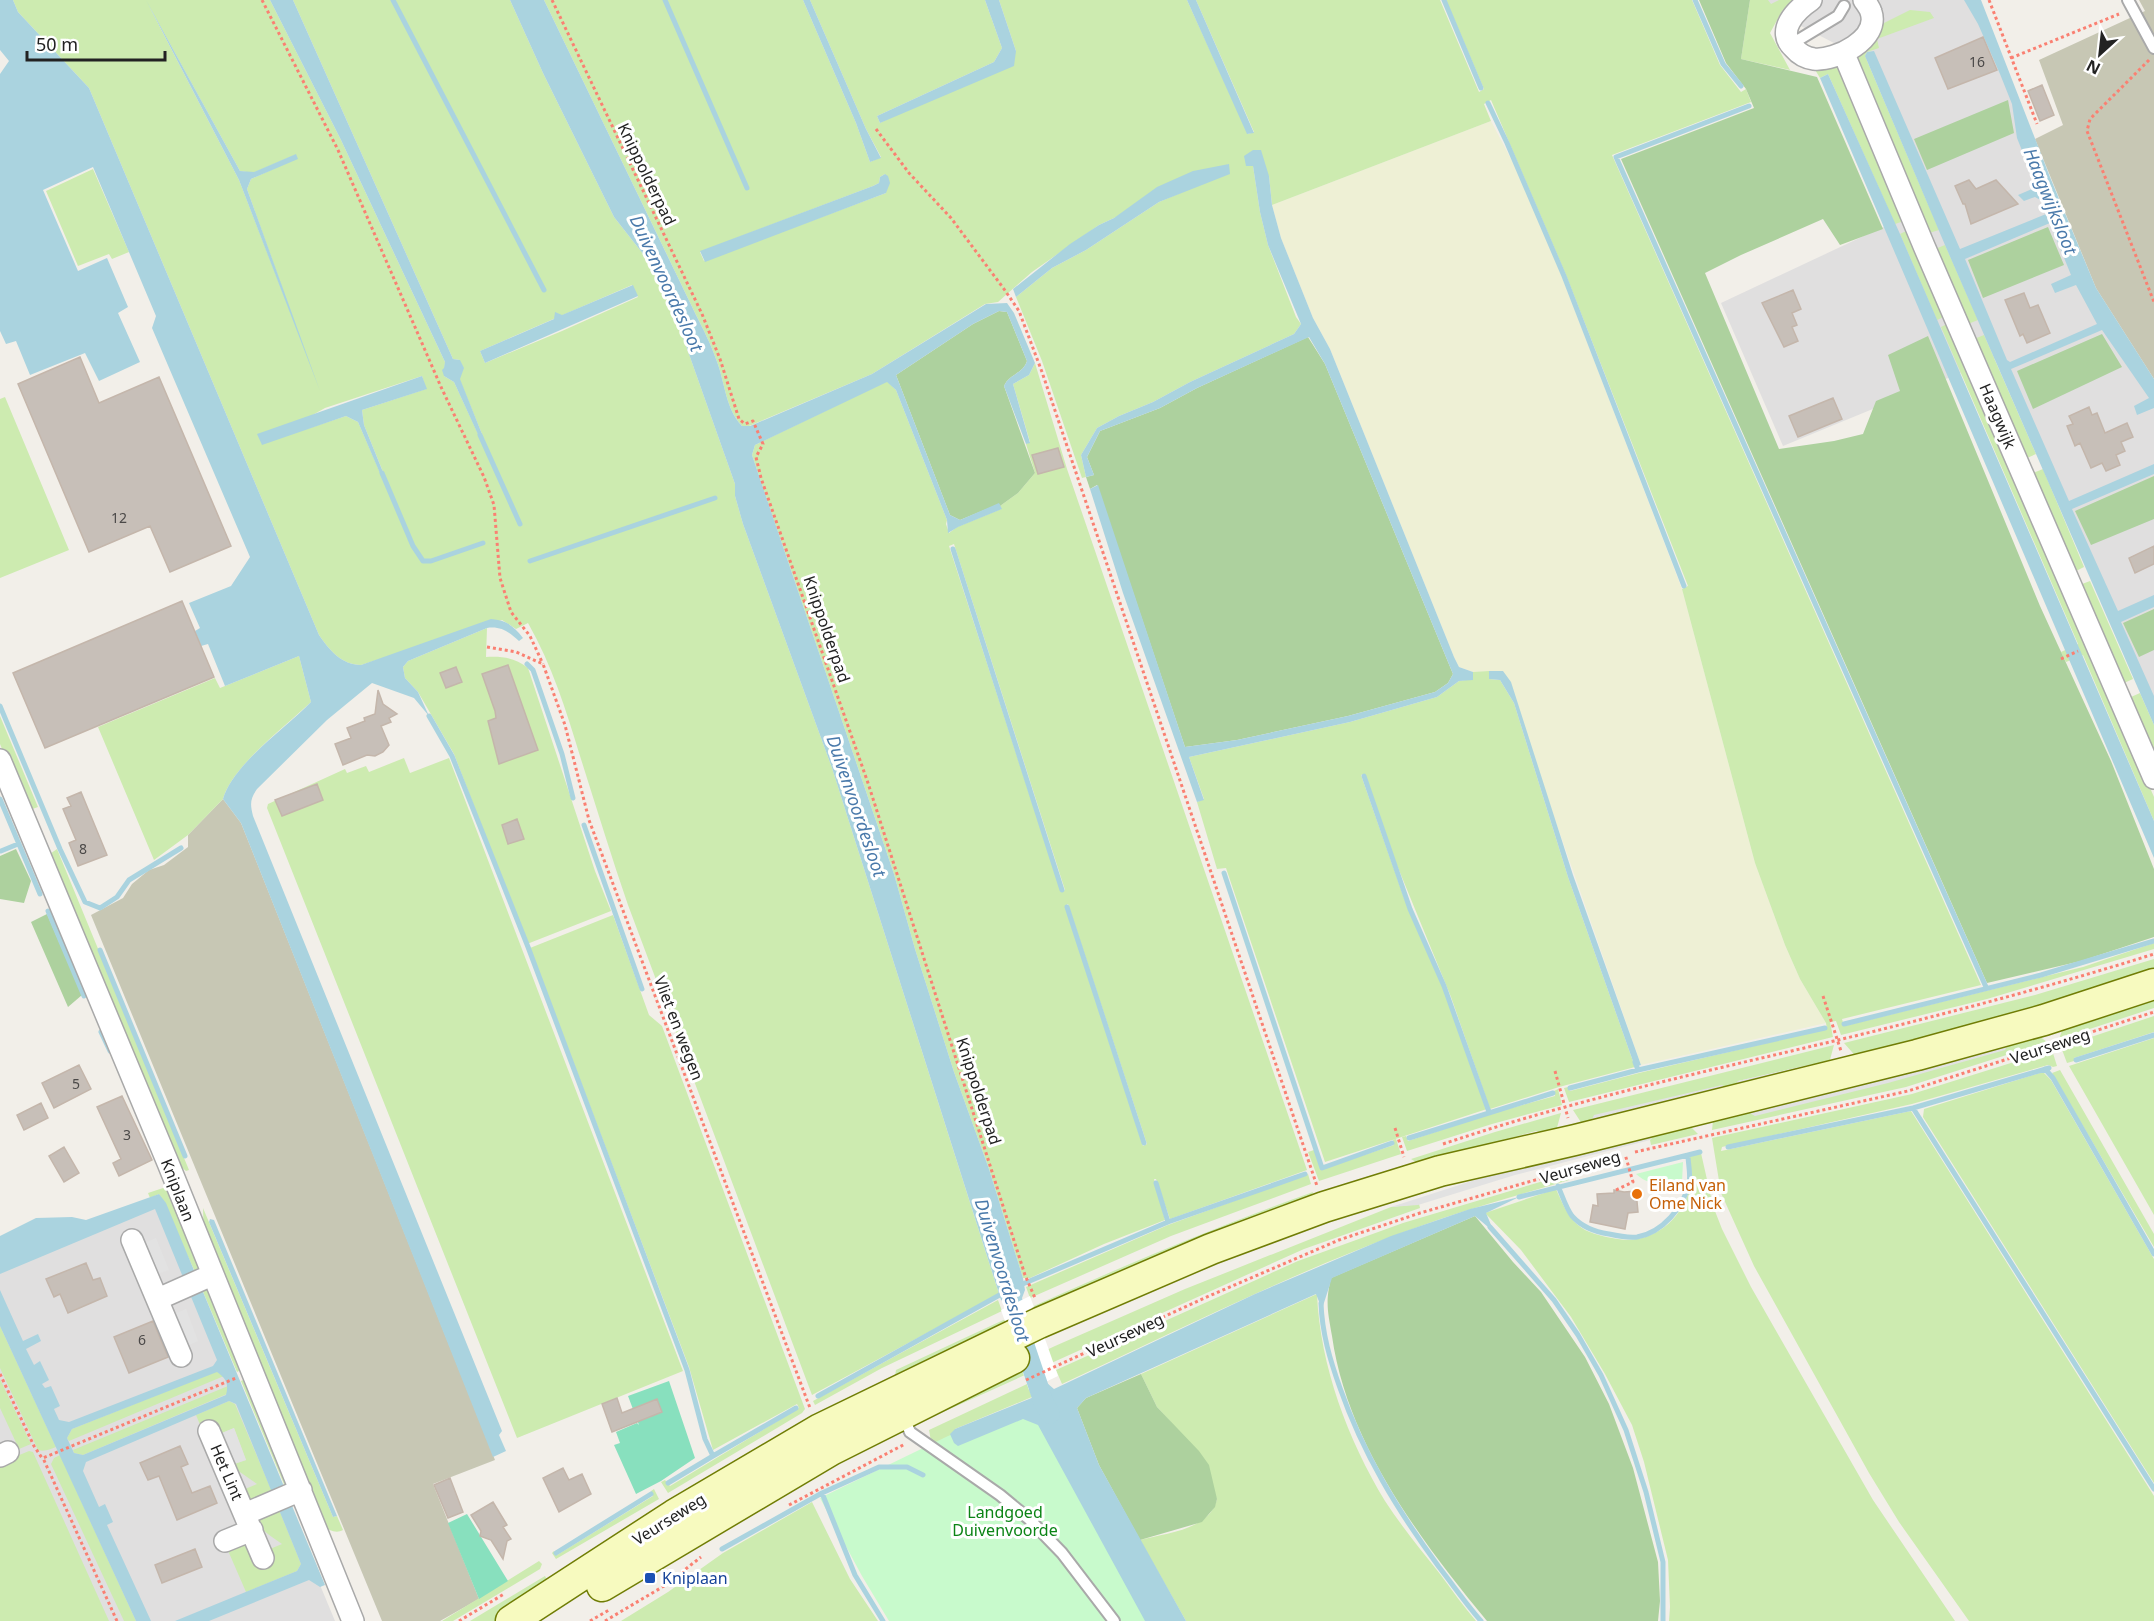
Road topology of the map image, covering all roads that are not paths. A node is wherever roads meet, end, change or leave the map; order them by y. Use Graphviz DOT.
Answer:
graph roads {
  1 [pos="1811,0"];
  2 [pos="1853,3"];
  3 [pos="2130,4"];
  4 [pos="1790,45"];
  5 [pos="2154,48"];
  6 [pos="1844,54"];
  7 [pos="0,760"];
  8 [pos="2154,778"];
  9 [pos="2154,984"];
  10 [pos="1572,1141"];
  11 [pos="132,1240"];
  12 [pos="208,1277"];
  13 [pos="158,1299"];
  14 [pos="1044,1333"];
  15 [pos="181,1356"];
  16 [pos="905,1414"];
  17 [pos="209,1431"];
  18 [pos="297,1492"];
  19 [pos="249,1522"];
  20 [pos="225,1541"];
  21 [pos="263,1558"];
  22 [pos="353,1621"];
  23 [pos="511,1621"];
  24 [pos="543,1621"];
  25 [pos="1114,1621"];
  1 -- 4 [label="street"];
  2 -- 4 [label="lane"];
  2 -- 6 [label="street"];
  3 -- 5 [label="lane"];
  4 -- 6 [label="street"];
  6 -- 8 [label="street, Haagwijk"];
  7 -- 12 [label="street, Kniplaan"];
  9 -- 10 [label="main road, Veurseweg"];
  10 -- 14 [label="main road, Veurseweg"];
  10 -- 14 [label="main road, Veurseweg"];
  11 -- 13 [label="street"];
  12 -- 13 [label="street"];
  12 -- 18 [label="street, Kniplaan"];
  13 -- 15 [label="street"];
  14 -- 16 [label="main road, Veurseweg"];
  16 -- 23 [label="main road, Veurseweg"];
  16 -- 24 [label="main road, Veurseweg"];
  16 -- 25 [label="lane"];
  17 -- 19 [label="street, Het Lint"];
  18 -- 19 [label="street, Het Lint"];
  18 -- 22 [label="street, Kniplaan"];
  19 -- 20 [label="street, Het Lint"];
  19 -- 21 [label="street, Het Lint"];
}
